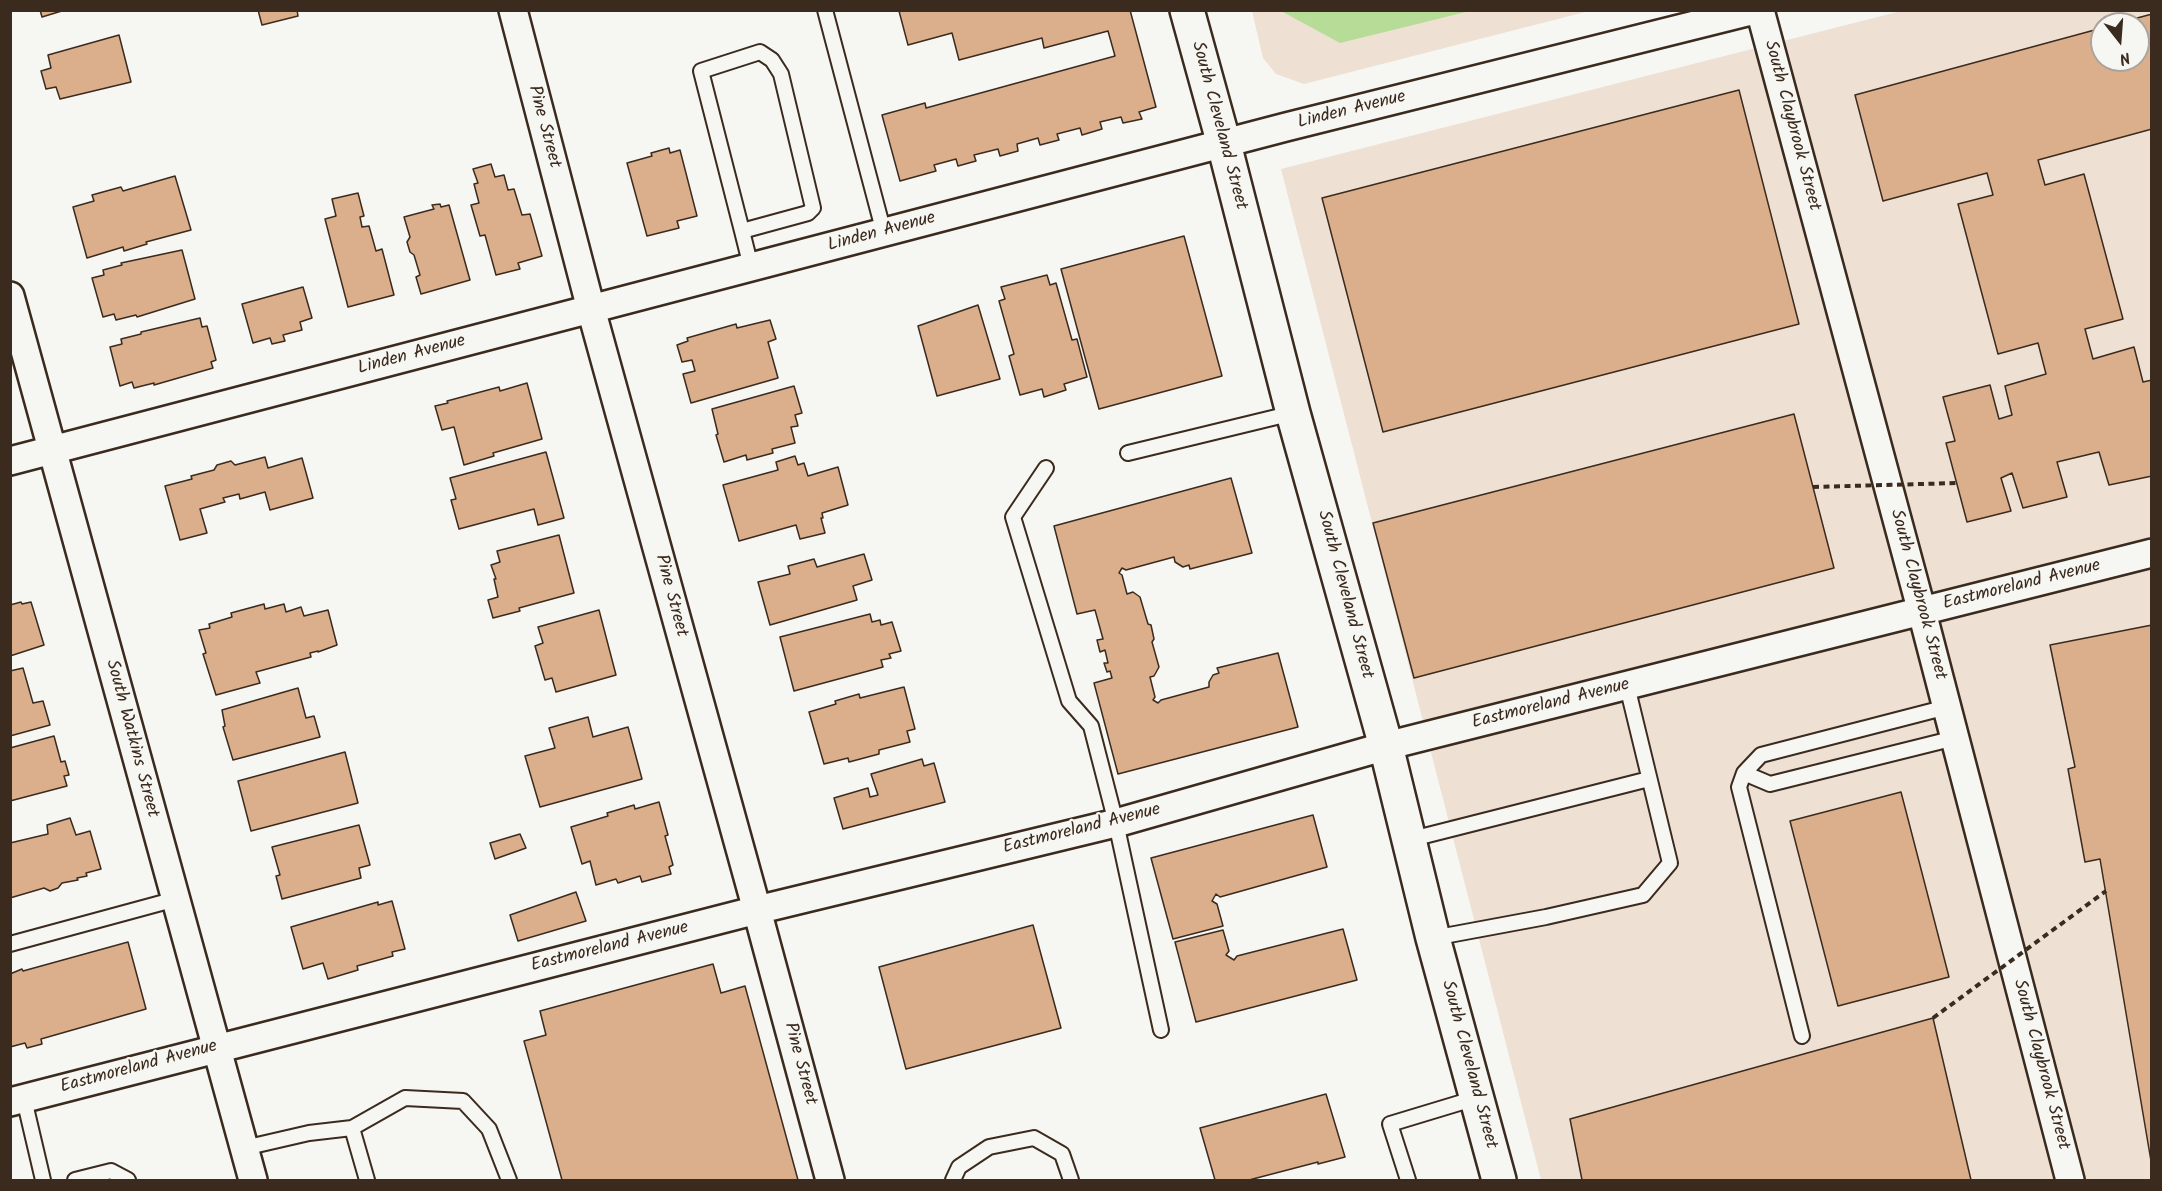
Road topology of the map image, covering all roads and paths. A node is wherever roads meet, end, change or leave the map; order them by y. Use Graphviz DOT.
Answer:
graph roads {
  1 [pos="513,10"];
  2 [pos="825,10"];
  3 [pos="1187,10"];
  4 [pos="1755,10"];
  5 [pos="1760,10"];
  6 [pos="1224,144"];
  7 [pos="742,231"];
  8 [pos="884,233"];
  9 [pos="752,267"];
  10 [pos="10,297"];
  11 [pos="591,309"];
  12 [pos="1293,413"];
  13 [pos="52,450"];
  14 [pos="1128,453"];
  15 [pos="10,461"];
  16 [pos="1046,468"];
  17 [pos="1957,483"];
  18 [pos="1813,487"];
  19 [pos="2151,553"];
  20 [pos="1922,612"];
  21 [pos="1627,686"];
  22 [pos="1947,707"];
  23 [pos="1955,738"];
  24 [pos="1386,746"];
  25 [pos="1744,773"];
  26 [pos="1649,779"];
  27 [pos="1116,823"];
  28 [pos="1408,840"];
  29 [pos="2106,891"];
  30 [pos="176,899"];
  31 [pos="757,910"];
  32 [pos="1433,938"];
  33 [pos="10,944"];
  34 [pos="1934,1018"];
  35 [pos="1161,1030"];
  36 [pos="1802,1036"];
  37 [pos="217,1048"];
  38 [pos="1476,1098"];
  39 [pos="17,1101"];
  40 [pos="352,1128"];
  41 [pos="244,1148"];
  42 [pos="43,1180"];
  43 [pos="75,1180"];
  44 [pos="128,1180"];
  45 [pos="253,1180"];
  46 [pos="367,1180"];
  47 [pos="509,1180"];
  48 [pos="830,1180"];
  49 [pos="953,1180"];
  50 [pos="1071,1180"];
  51 [pos="1407,1180"];
  52 [pos="1499,1180"];
  53 [pos="2070,1180"];
  1 -- 11 [label="street, Pine Street"];
  2 -- 8 [label="lane"];
  3 -- 6 [label="main road, South Cleveland Street"];
  4 -- 6 [label="street, Linden Avenue"];
  5 -- 20 [label="street, South Claybrook Street"];
  6 -- 8 [label="street, Linden Avenue"];
  6 -- 12 [label="main road, South Cleveland Street"];
  7 -- 7 [label="lane"];
  7 -- 9 [label="lane"];
  8 -- 9 [label="street, Linden Avenue"];
  9 -- 11 [label="street, Linden Avenue"];
  10 -- 13 [label="street, South Watkins Street"];
  11 -- 13 [label="street, Linden Avenue"];
  11 -- 31 [label="street, Pine Street"];
  12 -- 14 [label="lane"];
  12 -- 24 [label="main road, South Cleveland Street"];
  13 -- 15 [label="street, Linden Avenue"];
  13 -- 30 [label="street, South Watkins Street"];
  16 -- 27 [label="lane"];
  17 -- 18 [label="path, bridge"];
  19 -- 20 [label="street, Eastmoreland Avenue"];
  20 -- 21 [label="street, Eastmoreland Avenue"];
  20 -- 22 [label="street, South Claybrook Street"];
  21 -- 24 [label="street, Eastmoreland Avenue"];
  21 -- 26 [label="lane"];
  22 -- 23 [label="street, South Claybrook Street"];
  22 -- 25 [label="lane"];
  23 -- 25 [label="lane"];
  23 -- 53 [label="street, South Claybrook Street"];
  24 -- 27 [label="street, Eastmoreland Avenue"];
  24 -- 28 [label="main road, South Cleveland Street"];
  25 -- 36 [label="lane"];
  26 -- 28 [label="lane"];
  26 -- 32 [label="lane"];
  27 -- 31 [label="street, Eastmoreland Avenue"];
  27 -- 35 [label="lane"];
  28 -- 32 [label="main road, South Cleveland Street"];
  29 -- 34 [label="path, bridge"];
  30 -- 33 [label="lane"];
  30 -- 37 [label="street, South Watkins Street"];
  31 -- 37 [label="street, Eastmoreland Avenue"];
  31 -- 48 [label="street, Pine Street"];
  32 -- 38 [label="main road, South Cleveland Street"];
  37 -- 39 [label="street, Eastmoreland Avenue"];
  37 -- 41 [label="street, South Watkins Street"];
  38 -- 51 [label="lane"];
  38 -- 52 [label="main road, South Cleveland Street"];
  39 -- 42 [label="lane"];
  40 -- 41 [label="lane"];
  40 -- 46 [label="lane"];
  40 -- 47 [label="lane"];
  41 -- 45 [label="street, South Watkins Street"];
  43 -- 44 [label="lane"];
  49 -- 50 [label="lane"];
}
